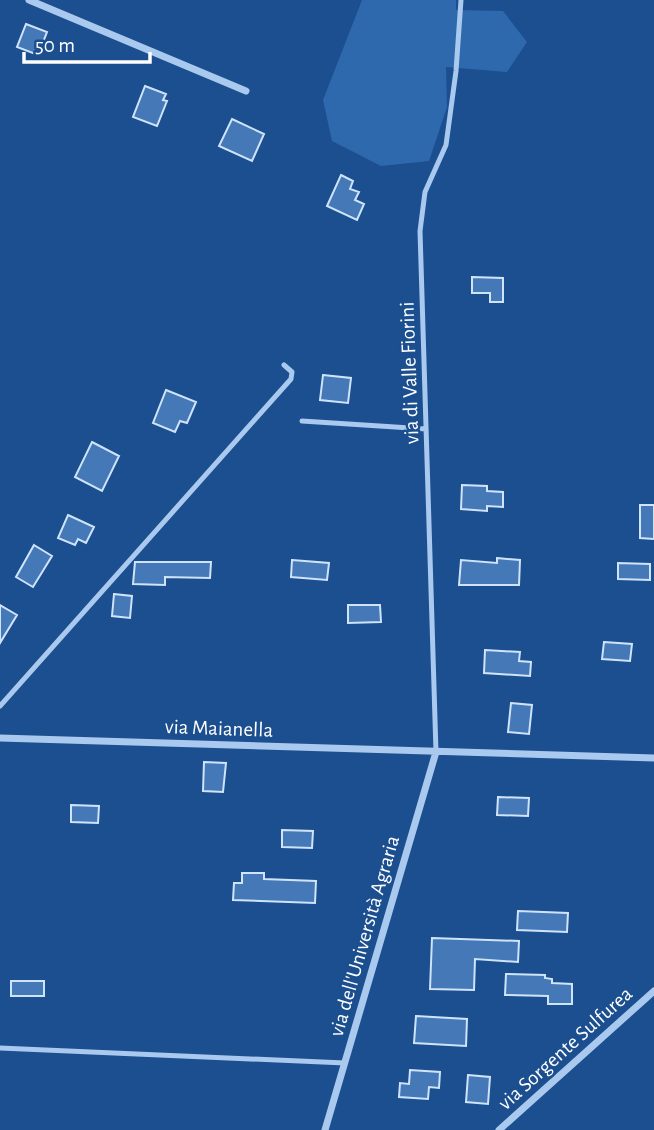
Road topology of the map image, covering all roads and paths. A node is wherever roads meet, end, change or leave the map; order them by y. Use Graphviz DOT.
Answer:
graph roads {
  1 [pos="29,0"];
  2 [pos="461,0"];
  3 [pos="246,91"];
  4 [pos="284,365"];
  5 [pos="302,421"];
  6 [pos="426,429"];
  7 [pos="0,706"];
  8 [pos="0,738"];
  9 [pos="436,752"];
  10 [pos="654,758"];
  11 [pos="654,991"];
  12 [pos="0,1048"];
  13 [pos="345,1063"];
  14 [pos="325,1130"];
  15 [pos="499,1130"];
  1 -- 3 [label="street"];
  2 -- 6 [label="lane, via di Valle Fiorini"];
  4 -- 7 [label="lane"];
  5 -- 6 [label="lane"];
  6 -- 9 [label="lane, via di Valle Fiorini"];
  8 -- 9 [label="street, via Maianella"];
  9 -- 10 [label="street, via Maianella"];
  9 -- 13 [label="street, via dell'Università Agraria"];
  11 -- 15 [label="street, via Sorgente Sulfurea"];
  12 -- 13 [label="lane"];
  13 -- 14 [label="street, via dell'Università Agraria"];
}
